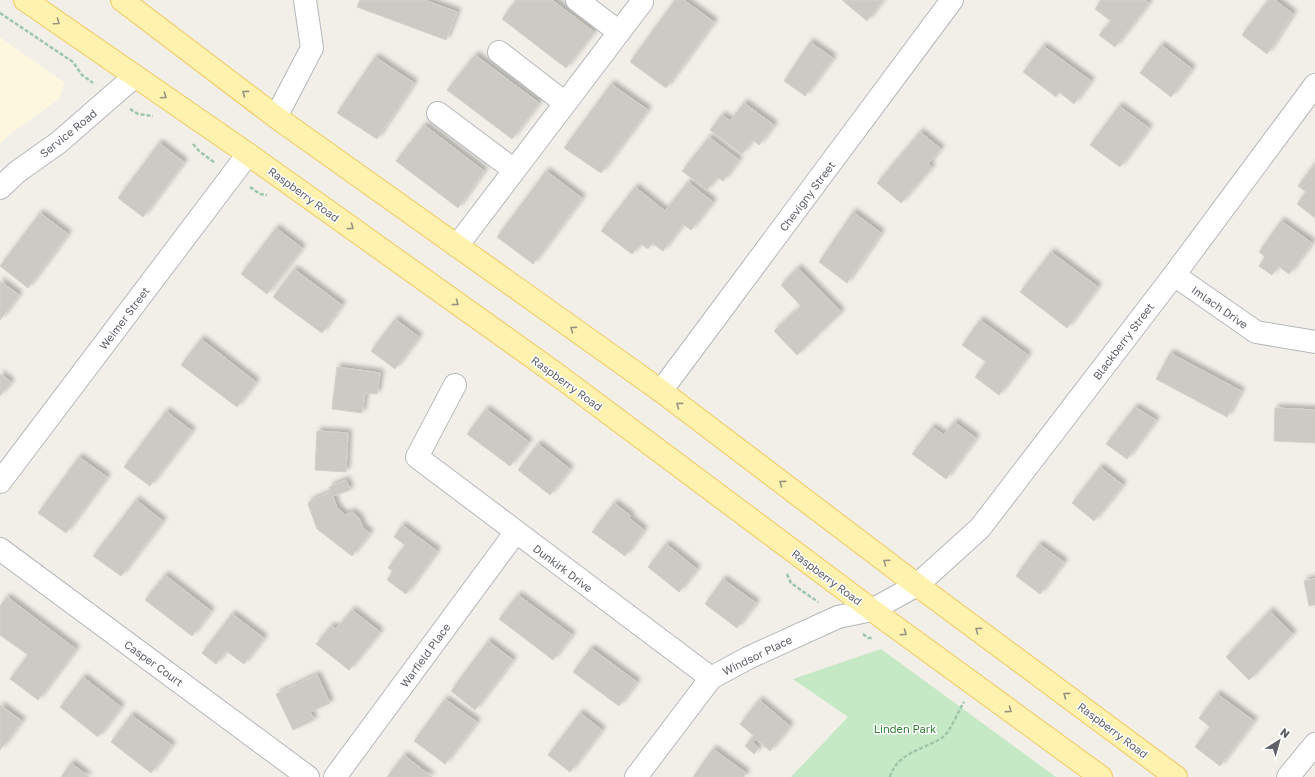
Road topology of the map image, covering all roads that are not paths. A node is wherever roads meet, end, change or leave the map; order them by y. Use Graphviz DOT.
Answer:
graph roads {
  1 [pos="25,0"];
  2 [pos="122,0"];
  3 [pos="305,0"];
  4 [pos="577,0"];
  5 [pos="952,0"];
  6 [pos="642,2"];
  7 [pos="619,32"];
  8 [pos="499,52"];
  9 [pos="135,76"];
  10 [pos="1315,86"];
  11 [pos="565,103"];
  12 [pos="438,113"];
  13 [pos="276,117"];
  14 [pos="248,154"];
  15 [pos="514,170"];
  16 [pos="0,188"];
  17 [pos="457,246"];
  18 [pos="1174,275"];
  19 [pos="1315,342"];
  20 [pos="455,385"];
  21 [pos="661,391"];
  22 [pos="0,482"];
  23 [pos="515,533"];
  24 [pos="0,549"];
  25 [pos="917,585"];
  26 [pos="872,610"];
  27 [pos="711,678"];
  28 [pos="1315,744"];
  29 [pos="308,777"];
  30 [pos="336,777"];
  31 [pos="636,777"];
  32 [pos="1101,777"];
  33 [pos="1176,777"];
  34 [pos="1288,777"];
  1 -- 9 [label="main road, Raspberry Road, one-way"];
  13 -- 2 [label="main road, Raspberry Road, one-way"];
  3 -- 13 [label="street"];
  4 -- 7 [label="street"];
  5 -- 21 [label="street, Chevigny Street"];
  6 -- 7 [label="street"];
  7 -- 11 [label="street"];
  8 -- 11 [label="street"];
  9 -- 14 [label="main road, Raspberry Road, one-way"];
  9 -- 16 [label="street, Service Road"];
  10 -- 18 [label="street, Blackberry Street"];
  11 -- 15 [label="street"];
  12 -- 15 [label="street"];
  13 -- 17 [label="main road, Raspberry Road"];
  14 -- 22 [label="street, Weimer Street"];
  14 -- 26 [label="main road, Raspberry Road, one-way"];
  15 -- 17 [label="street"];
  21 -- 17 [label="main road, Raspberry Road, one-way"];
  18 -- 19 [label="street, Imlach Drive"];
  18 -- 25 [label="street, Blackberry Street"];
  20 -- 23 [label="street, Dunkirk Drive"];
  25 -- 21 [label="main road, Raspberry Road, one-way"];
  23 -- 27 [label="street, Dunkirk Drive"];
  23 -- 30 [label="street, Warfield Place"];
  24 -- 29 [label="street, Casper Court"];
  25 -- 26 [label="street, Windsor Place"];
  33 -- 25 [label="main road, Raspberry Road, one-way"];
  26 -- 27 [label="street, Windsor Place"];
  26 -- 32 [label="main road, Raspberry Road, one-way"];
  27 -- 31 [label="street, Windsor Place"];
  28 -- 34 [label="street"];
}
